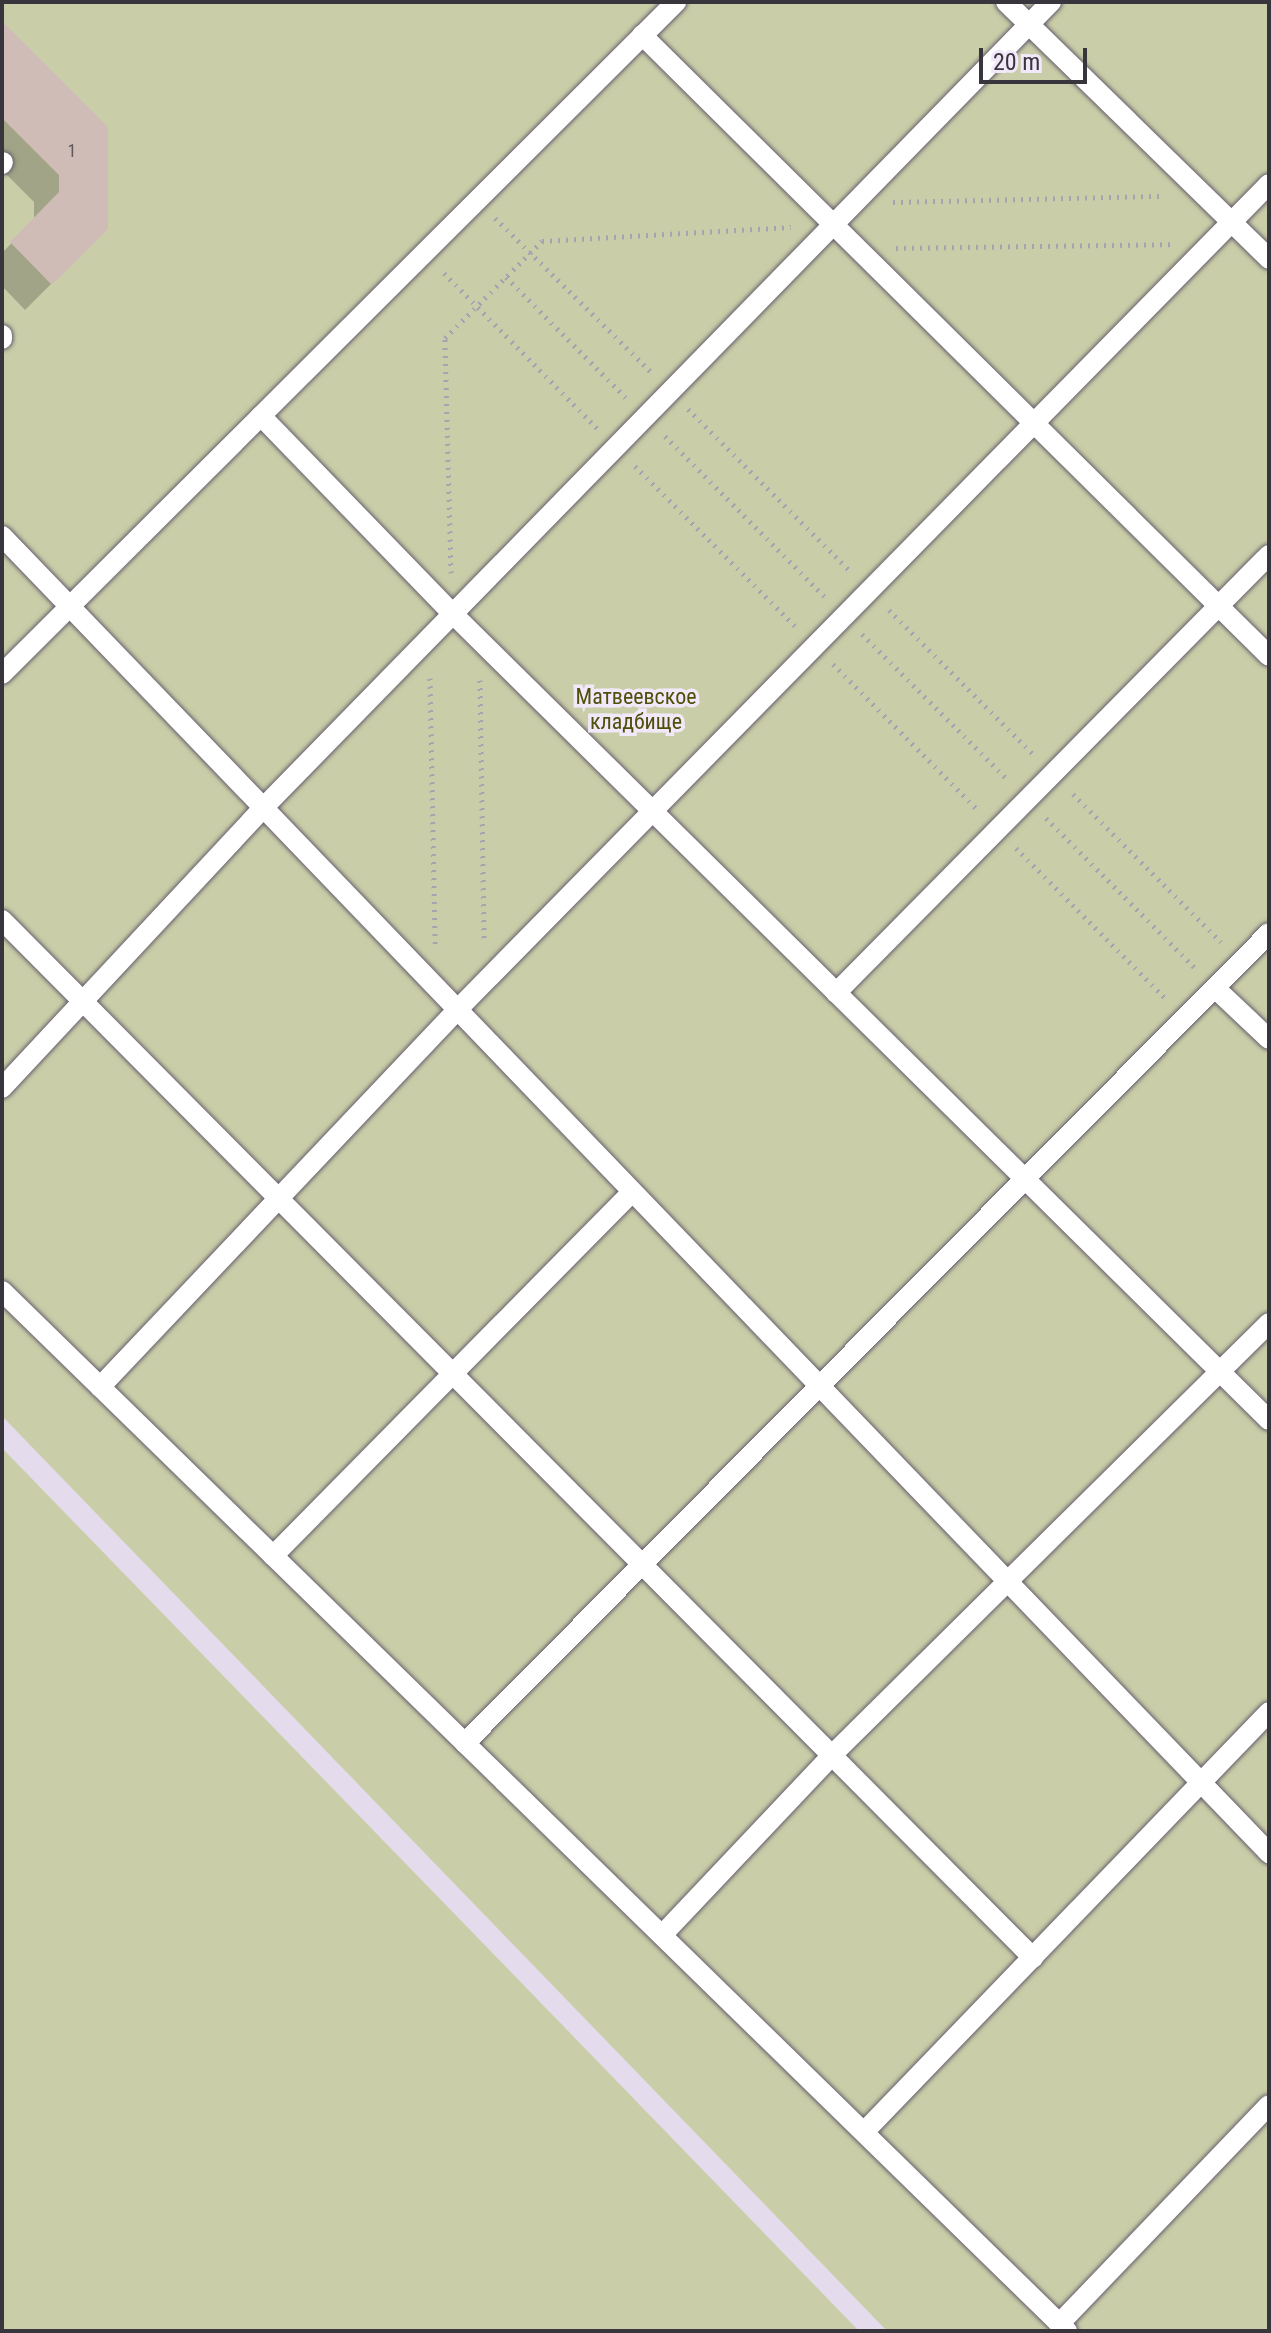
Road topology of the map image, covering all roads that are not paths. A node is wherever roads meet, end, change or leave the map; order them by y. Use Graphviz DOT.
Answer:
graph roads {
  1 [pos="676,2"];
  2 [pos="1006,2"];
  3 [pos="1051,2"];
  4 [pos="1030,24"];
  5 [pos="642,35"];
  6 [pos="1269,184"];
  7 [pos="1233,221"];
  8 [pos="832,225"];
  9 [pos="1269,259"];
  10 [pos="261,416"];
  11 [pos="1034,425"];
  12 [pos="2,536"];
  13 [pos="1269,555"];
  14 [pos="1219,606"];
  15 [pos="69,607"];
  16 [pos="452,613"];
  17 [pos="1269,656"];
  18 [pos="2,674"];
  19 [pos="264,807"];
  20 [pos="655,809"];
  21 [pos="2,920"];
  22 [pos="1269,933"];
  23 [pos="1215,988"];
  24 [pos="836,993"];
  25 [pos="83,1001"];
  26 [pos="459,1008"];
  27 [pos="1269,1039"];
  28 [pos="2,1088"];
  29 [pos="1026,1179"];
  30 [pos="632,1192"];
  31 [pos="280,1197"];
  32 [pos="2,1291"];
  33 [pos="1269,1323"];
  34 [pos="1221,1372"];
  35 [pos="454,1373"];
  36 [pos="100,1387"];
  37 [pos="818,1389"];
  38 [pos="1269,1420"];
  39 [pos="273,1556"];
  40 [pos="641,1562"];
  41 [pos="1007,1582"];
  42 [pos="1269,1712"];
  43 [pos="465,1743"];
  44 [pos="832,1755"];
  45 [pos="1198,1783"];
  46 [pos="1269,1853"];
  47 [pos="662,1935"];
  48 [pos="1033,1958"];
  49 [pos="1269,2105"];
  50 [pos="864,2132"];
  51 [pos="1063,2327"];
  1 -- 5 [label="lane"];
  2 -- 4 [label="lane"];
  3 -- 4 [label="lane"];
  4 -- 7 [label="lane"];
  4 -- 8 [label="lane"];
  5 -- 8 [label="lane"];
  5 -- 10 [label="lane"];
  6 -- 7 [label="lane"];
  7 -- 9 [label="lane"];
  7 -- 11 [label="lane"];
  8 -- 11 [label="lane"];
  8 -- 16 [label="lane"];
  10 -- 15 [label="lane"];
  10 -- 16 [label="lane"];
  11 -- 14 [label="lane"];
  11 -- 20 [label="lane"];
  12 -- 15 [label="lane"];
  13 -- 14 [label="lane"];
  14 -- 17 [label="lane"];
  14 -- 24 [label="lane"];
  15 -- 18 [label="lane"];
  15 -- 19 [label="lane"];
  16 -- 19 [label="lane"];
  16 -- 20 [label="lane"];
  19 -- 25 [label="lane"];
  19 -- 26 [label="lane"];
  20 -- 24 [label="lane"];
  20 -- 26 [label="lane"];
  21 -- 25 [label="lane"];
  22 -- 23 [label="lane"];
  23 -- 27 [label="lane"];
  23 -- 29 [label="lane"];
  24 -- 29 [label="lane"];
  25 -- 28 [label="lane"];
  25 -- 31 [label="lane"];
  26 -- 30 [label="lane"];
  26 -- 31 [label="lane"];
  29 -- 34 [label="lane"];
  29 -- 37 [label="lane"];
  30 -- 35 [label="lane"];
  30 -- 37 [label="lane"];
  31 -- 35 [label="lane"];
  31 -- 36 [label="lane"];
  32 -- 36 [label="lane"];
  33 -- 34 [label="lane"];
  34 -- 38 [label="lane"];
  34 -- 41 [label="lane"];
  35 -- 39 [label="lane"];
  35 -- 40 [label="lane"];
  36 -- 39 [label="lane"];
  37 -- 40 [label="lane"];
  37 -- 41 [label="lane"];
  39 -- 43 [label="lane"];
  40 -- 43 [label="lane"];
  40 -- 44 [label="lane"];
  41 -- 44 [label="lane"];
  41 -- 45 [label="lane"];
  42 -- 45 [label="lane"];
  43 -- 47 [label="lane"];
  44 -- 47 [label="lane"];
  44 -- 48 [label="lane"];
  45 -- 46 [label="lane"];
  45 -- 48 [label="lane"];
  47 -- 50 [label="lane"];
  48 -- 50 [label="lane"];
  49 -- 51 [label="lane"];
  50 -- 51 [label="lane"];
}
